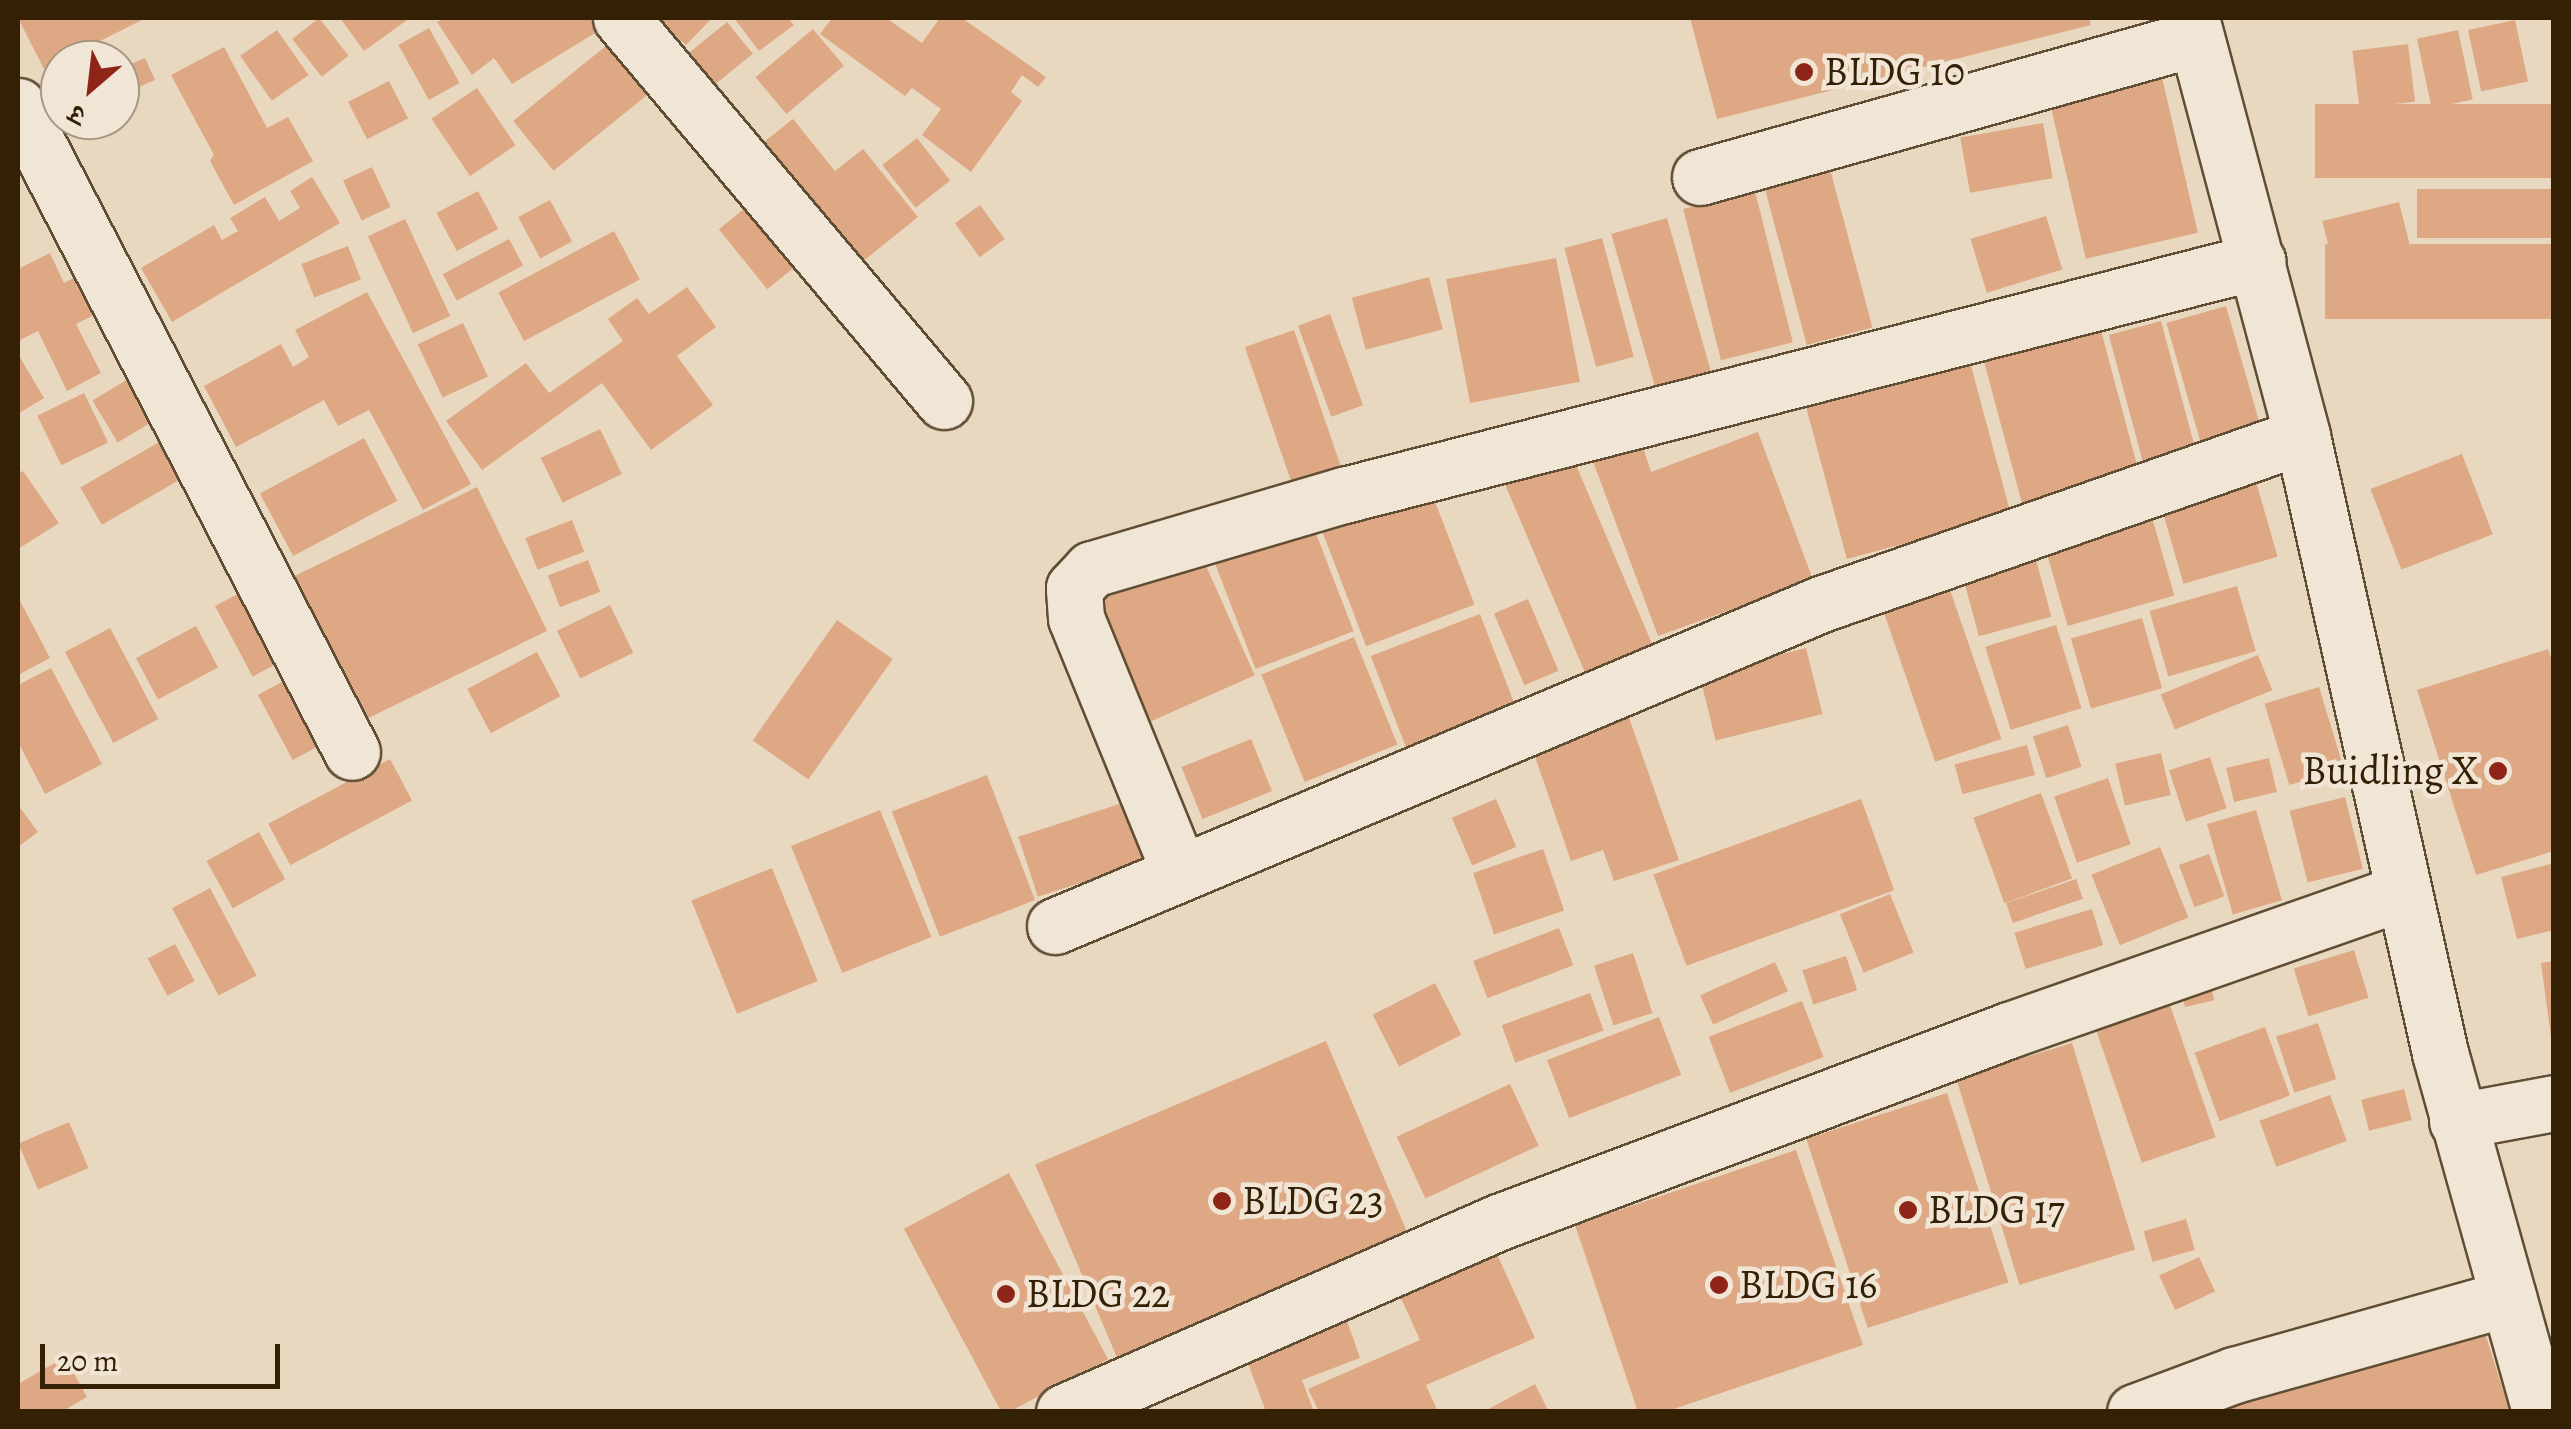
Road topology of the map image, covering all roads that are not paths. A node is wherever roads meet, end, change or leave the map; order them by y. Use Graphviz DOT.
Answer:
graph roads {
  1 [pos="621,18"];
  2 [pos="2193,28"];
  3 [pos="18,106"];
  4 [pos="1700,177"];
  5 [pos="2258,261"];
  6 [pos="944,401"];
  7 [pos="2302,436"];
  8 [pos="352,752"];
  9 [pos="1180,874"];
  10 [pos="2401,893"];
  11 [pos="1056,926"];
  12 [pos="2554,1102"];
  13 [pos="2457,1121"];
  14 [pos="2508,1298"];
  15 [pos="1064,1412"];
  16 [pos="2135,1412"];
  17 [pos="2540,1412"];
  1 -- 6 [label="street"];
  2 -- 4 [label="street"];
  2 -- 5 [label="street"];
  3 -- 8 [label="street"];
  5 -- 7 [label="street"];
  5 -- 9 [label="street"];
  7 -- 9 [label="street"];
  7 -- 10 [label="street"];
  9 -- 11 [label="street"];
  10 -- 13 [label="street"];
  10 -- 15 [label="street"];
  12 -- 13 [label="street"];
  13 -- 14 [label="street"];
  14 -- 16 [label="street"];
  14 -- 17 [label="street"];
}
